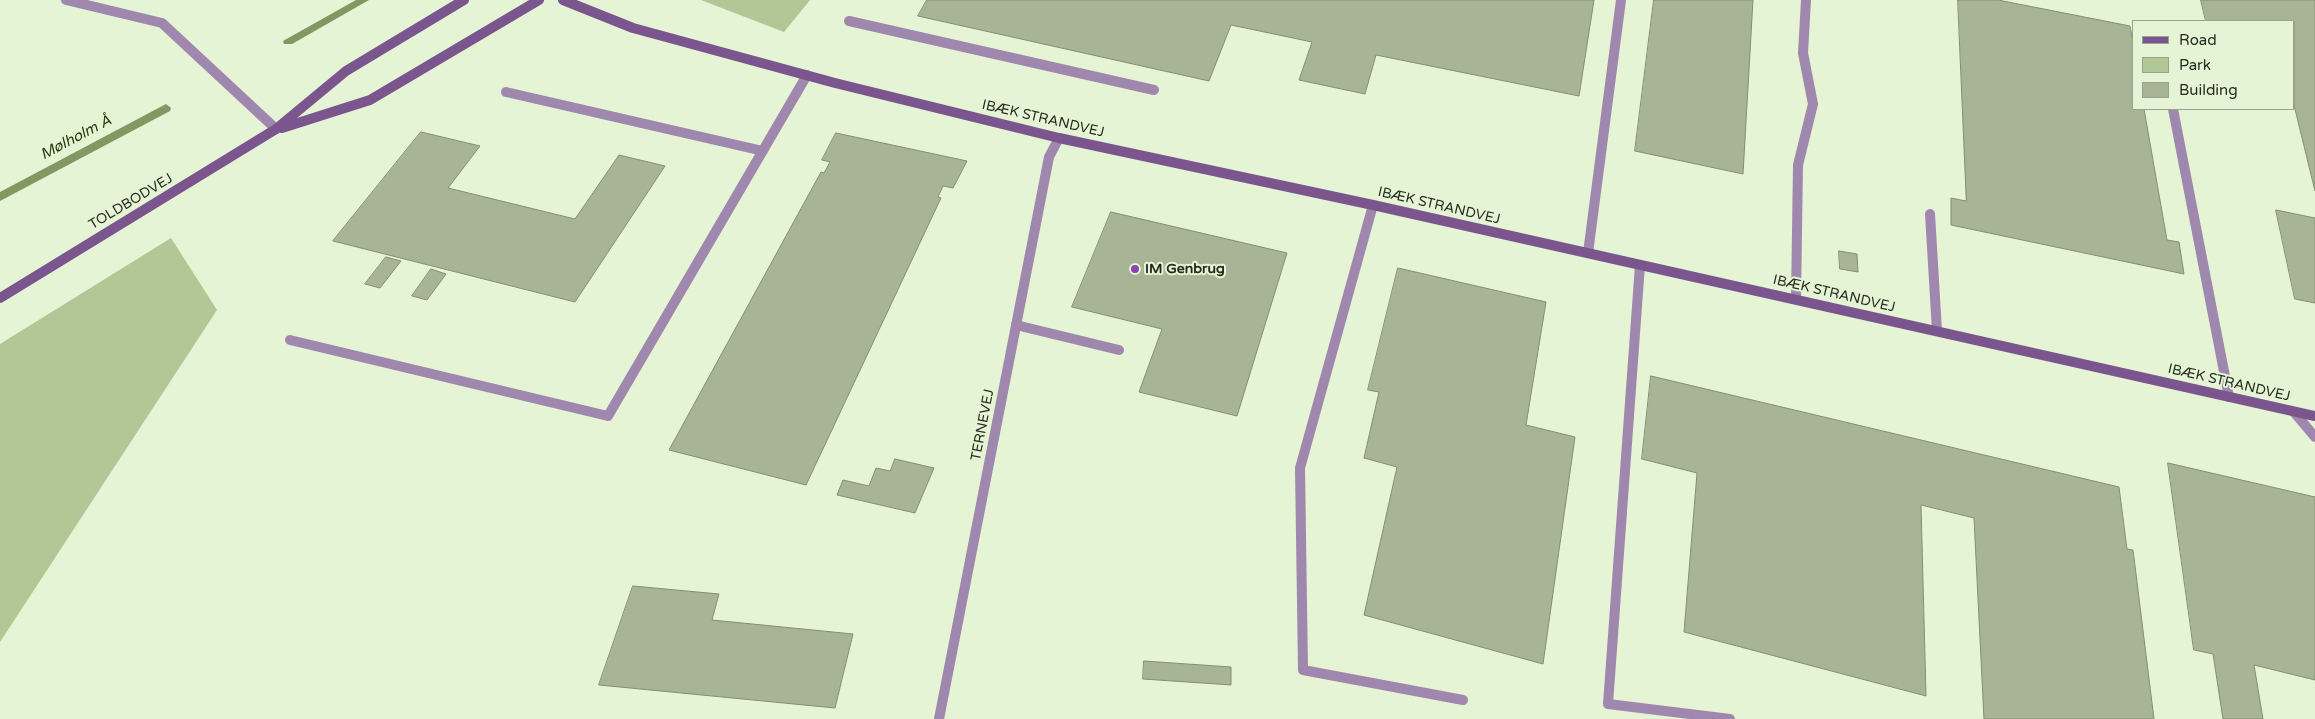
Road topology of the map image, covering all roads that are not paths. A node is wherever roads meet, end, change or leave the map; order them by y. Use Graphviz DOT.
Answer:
graph roads {
  1 [pos="66,0"];
  2 [pos="464,0"];
  3 [pos="539,0"];
  4 [pos="563,0"];
  5 [pos="1621,0"];
  6 [pos="1806,0"];
  7 [pos="849,22"];
  8 [pos="807,75"];
  9 [pos="1154,90"];
  10 [pos="506,92"];
  11 [pos="2172,110"];
  12 [pos="276,130"];
  13 [pos="1059,138"];
  14 [pos="763,151"];
  15 [pos="1373,205"];
  16 [pos="1930,214"];
  17 [pos="1588,253"];
  18 [pos="1640,265"];
  19 [pos="0,298"];
  20 [pos="1796,299"];
  21 [pos="1016,324"];
  22 [pos="1937,331"];
  23 [pos="290,340"];
  24 [pos="1119,350"];
  25 [pos="2228,397"];
  26 [pos="2294,412"];
  27 [pos="2315,416"];
  28 [pos="2315,437"];
  29 [pos="1463,700"];
  30 [pos="939,719"];
  31 [pos="1730,719"];
  1 -- 12 [label="street"];
  2 -- 12 [label="street, TOLDBODVEJ"];
  3 -- 12 [label="street, TOLDBODVEJ"];
  4 -- 8 [label="street, IBÆK STRANDVEJ"];
  5 -- 17 [label="street"];
  6 -- 20 [label="street"];
  7 -- 9 [label="street"];
  8 -- 13 [label="street, IBÆK STRANDVEJ"];
  8 -- 14 [label="street"];
  10 -- 14 [label="street"];
  11 -- 25 [label="street"];
  12 -- 19 [label="street, TOLDBODVEJ"];
  13 -- 15 [label="street, IBÆK STRANDVEJ"];
  13 -- 21 [label="street, TERNEVEJ"];
  14 -- 23 [label="street"];
  15 -- 17 [label="street, IBÆK STRANDVEJ"];
  15 -- 29 [label="street"];
  16 -- 22 [label="street"];
  17 -- 18 [label="street, IBÆK STRANDVEJ"];
  18 -- 20 [label="street, IBÆK STRANDVEJ"];
  18 -- 31 [label="street"];
  20 -- 22 [label="street, IBÆK STRANDVEJ"];
  21 -- 24 [label="street"];
  21 -- 30 [label="street, TERNEVEJ"];
  22 -- 25 [label="street, IBÆK STRANDVEJ"];
  25 -- 26 [label="street, IBÆK STRANDVEJ"];
  26 -- 27 [label="street, IBÆK STRANDVEJ"];
  26 -- 28 [label="street"];
}
